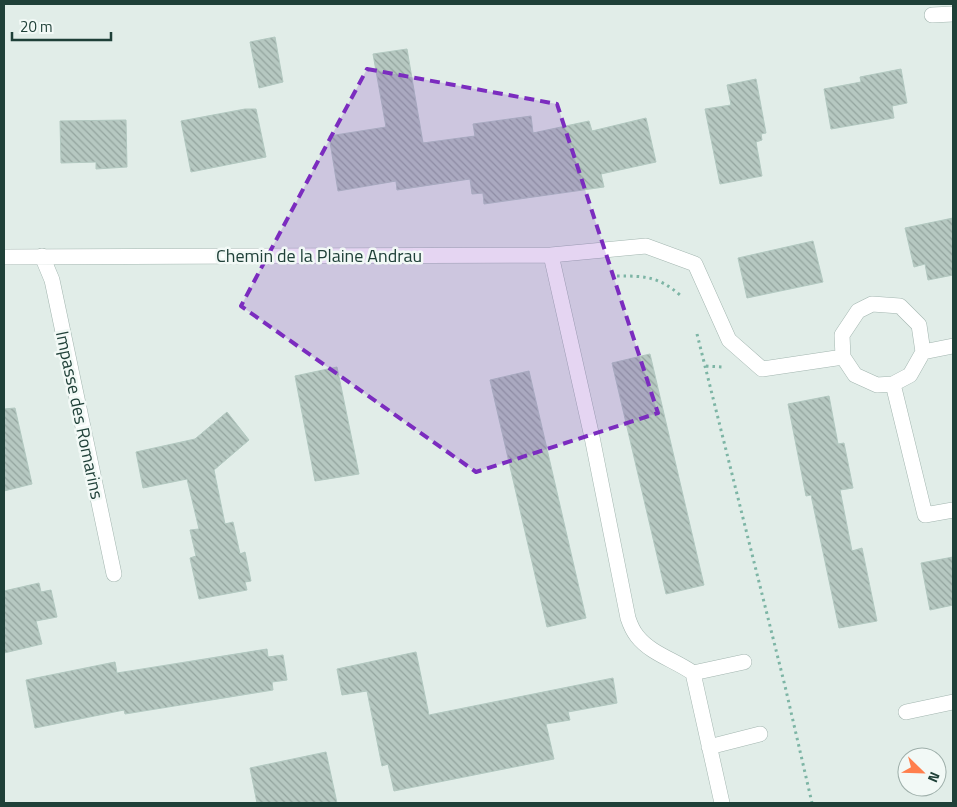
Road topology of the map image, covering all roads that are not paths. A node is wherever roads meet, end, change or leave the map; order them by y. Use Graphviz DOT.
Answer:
graph roads {
  1 [pos="953,14"];
  2 [pos="932,15"];
  3 [pos="551,254"];
  4 [pos="42,256"];
  5 [pos="4,257"];
  6 [pos="953,346"];
  7 [pos="923,352"];
  8 [pos="843,357"];
  9 [pos="893,384"];
  10 [pos="953,510"];
  11 [pos="114,574"];
  12 [pos="744,662"];
  13 [pos="693,673"];
  14 [pos="953,702"];
  15 [pos="906,712"];
  16 [pos="760,734"];
  17 [pos="709,747"];
  18 [pos="722,803"];
  1 -- 2 [label="street"];
  3 -- 4 [label="street, Chemin de la Plaine Andrau"];
  3 -- 8 [label="street, Chemin de la Plaine Andrau"];
  3 -- 13 [label="street"];
  4 -- 5 [label="street, Chemin de la Plaine Andrau"];
  4 -- 11 [label="street, Impasse des Romarins"];
  6 -- 7 [label="street"];
  7 -- 8 [label="street"];
  7 -- 9 [label="street"];
  8 -- 9 [label="street"];
  9 -- 10 [label="street"];
  12 -- 13 [label="street"];
  13 -- 17 [label="street"];
  14 -- 15 [label="street"];
  16 -- 17 [label="street"];
  17 -- 18 [label="street"];
}
